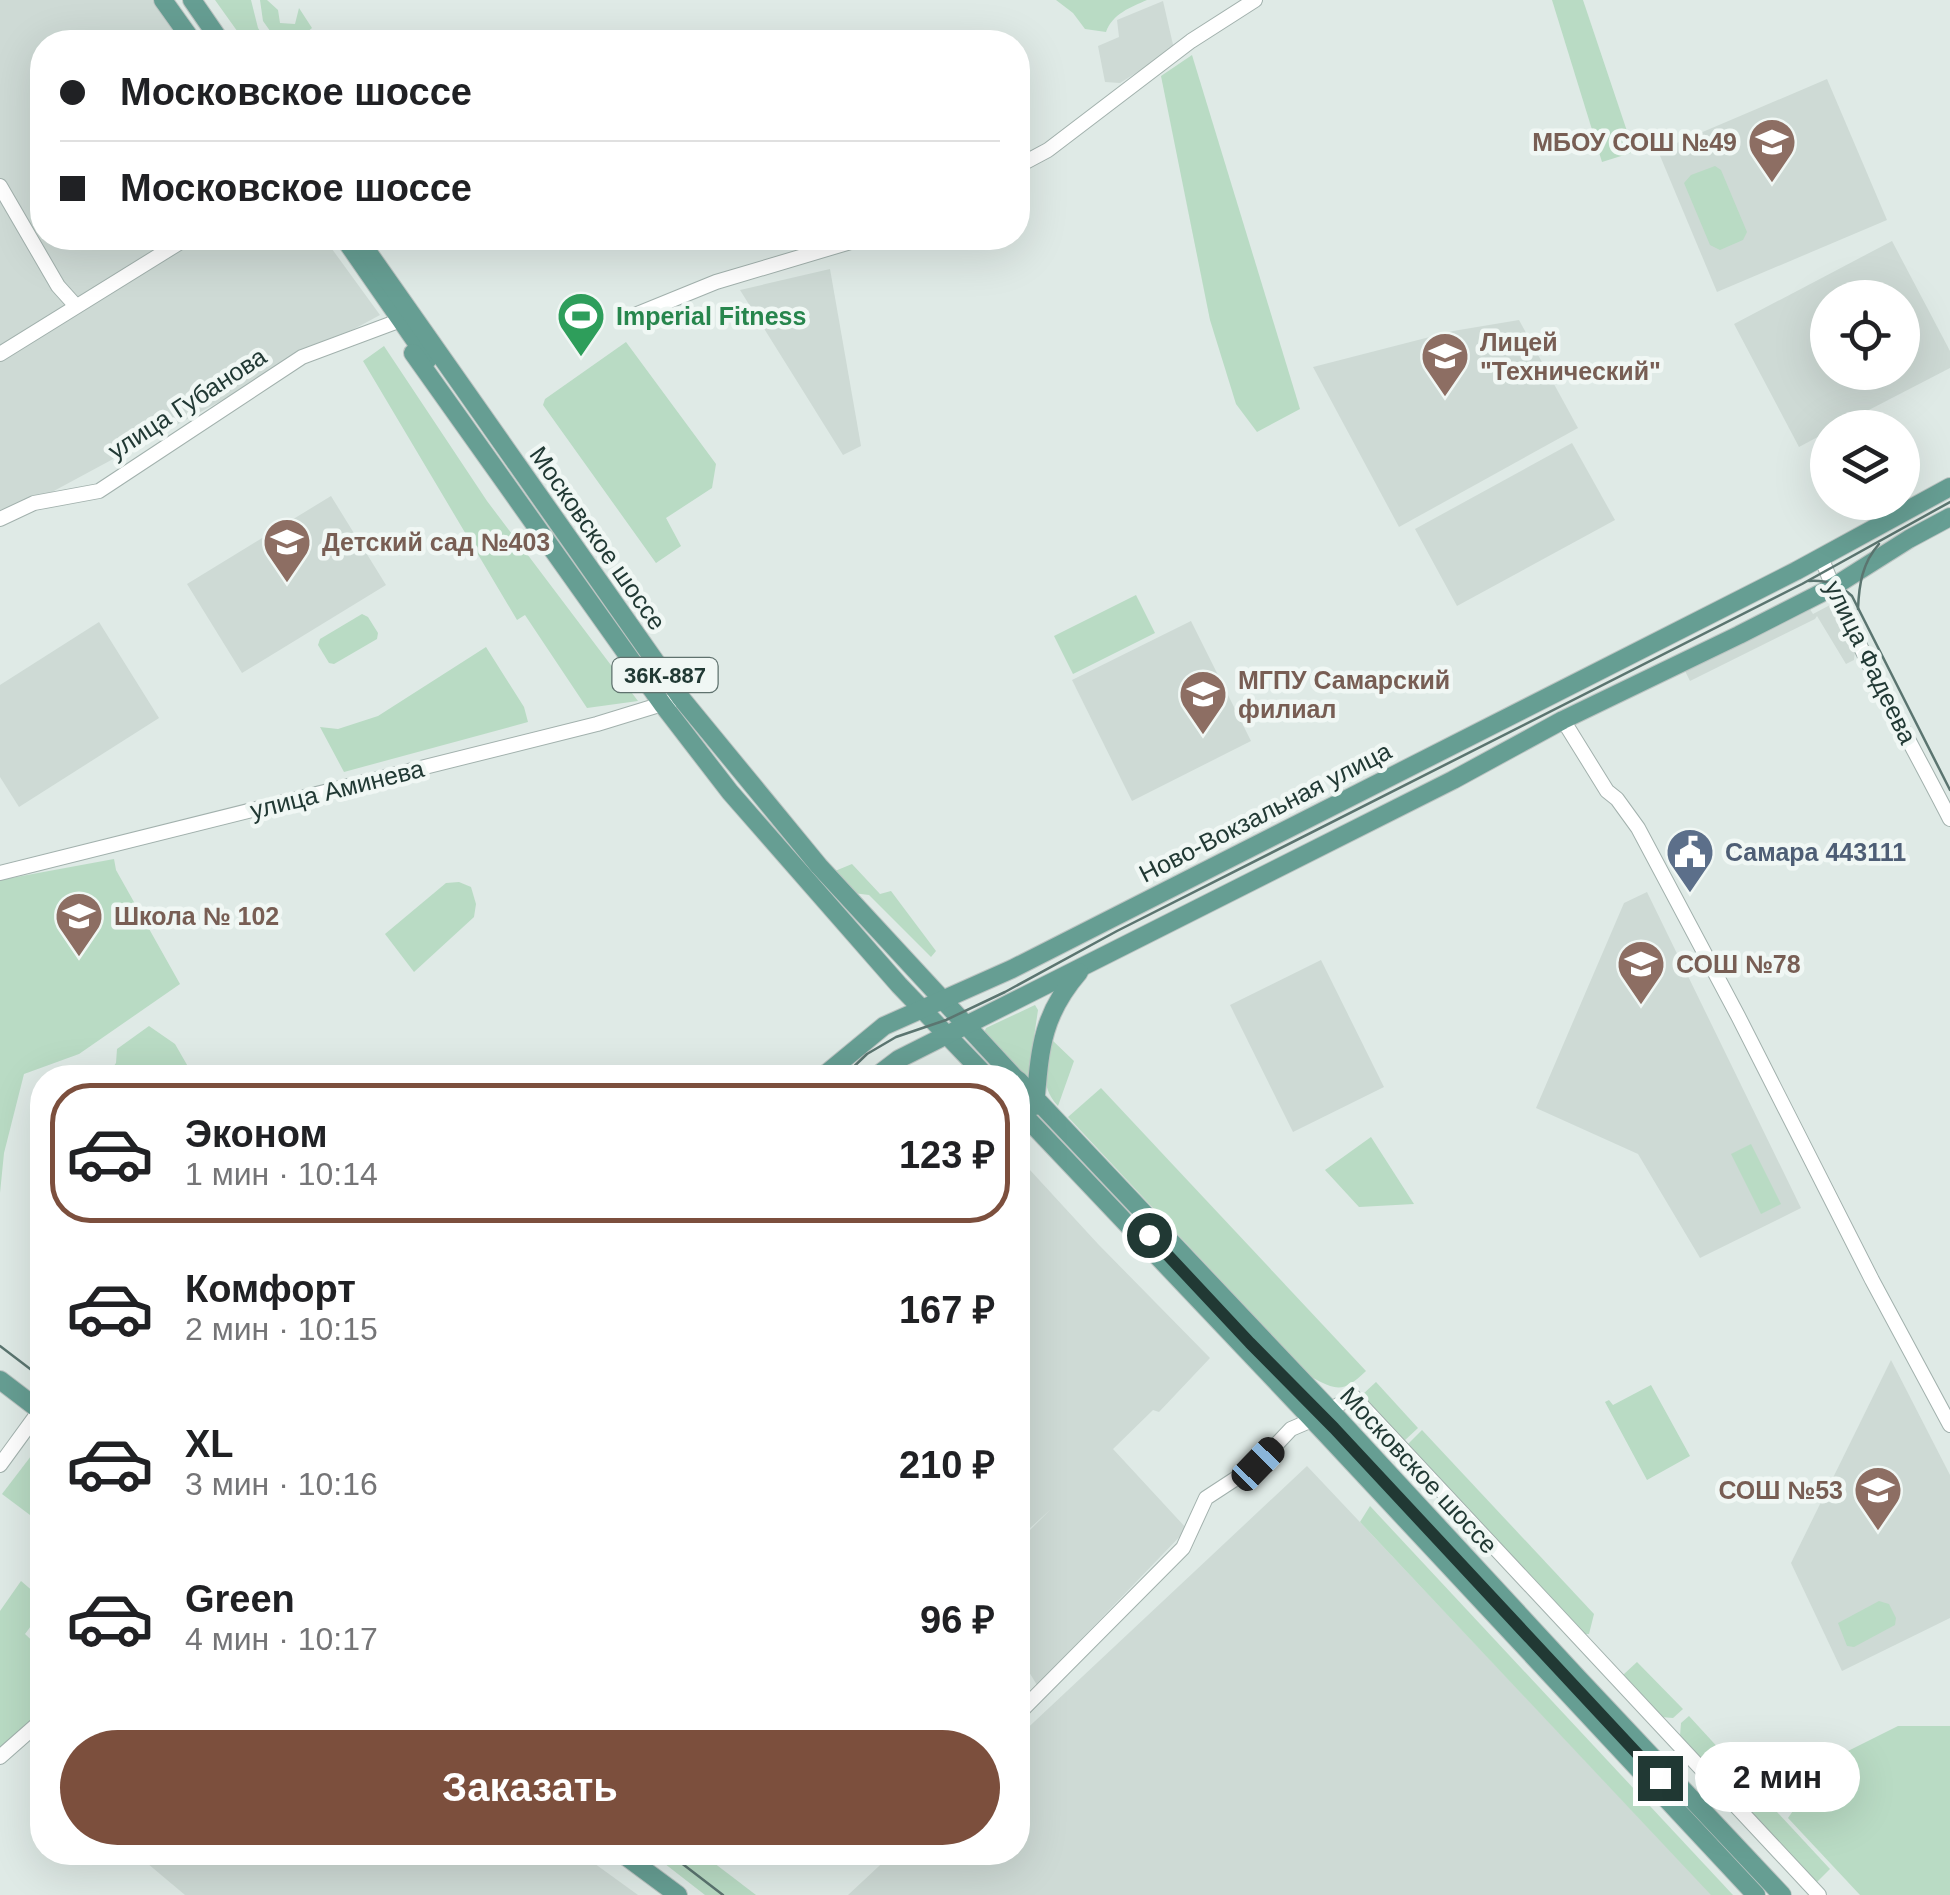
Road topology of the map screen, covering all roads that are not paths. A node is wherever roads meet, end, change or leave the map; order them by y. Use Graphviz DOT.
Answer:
graph roads {
  1 [pos="163,0"];
  2 [pos="192,0"];
  3 [pos="1255,0"];
  4 [pos="184,30"];
  5 [pos="213,30"];
  6 [pos="1030,160"];
  7 [pos="0,186"];
  8 [pos="30,238"];
  9 [pos="37,250"];
  10 [pos="168,250"];
  11 [pos="341,250"];
  12 [pos="351,250"];
  13 [pos="366,250"];
  14 [pos="824,250"];
  15 [pos="76,306"];
  16 [pos="630,316"];
  17 [pos="396,322"];
  18 [pos="0,354"];
  19 [pos="1950,488"];
  20 [pos="1950,517"];
  21 [pos="0,519"];
  22 [pos="1822,558"];
  23 [pos="1832,587"];
  24 [pos="667,703"];
  25 [pos="1563,720"];
  26 [pos="1950,820"];
  27 [pos="0,873"];
  28 [pos="1086,964"];
  29 [pos="933,1005"];
  30 [pos="956,1030"];
  31 [pos="837,1065"];
  32 [pos="890,1065"];
  33 [pos="979,1065"];
  34 [pos="989,1065"];
  35 [pos="999,1065"];
  36 [pos="1030,1091"];
  37 [pos="1030,1108"];
  38 [pos="0,1380"];
  39 [pos="30,1403"];
  40 [pos="1321,1415"];
  41 [pos="30,1425"];
  42 [pos="1950,1425"];
  43 [pos="0,1465"];
  44 [pos="1030,1702"];
  45 [pos="30,1731"];
  46 [pos="0,1757"];
  47 [pos="638,1865"];
  48 [pos="678,1895"];
  49 [pos="1756,1895"];
  50 [pos="1770,1895"];
  51 [pos="1782,1895"];
  52 [pos="1818,1895"];
  1 -- 4 [label="main road"];
  2 -- 5 [label="main road"];
  3 -- 6 [label="street"];
  7 -- 8 [label="street"];
  9 -- 15 [label="street"];
  10 -- 15 [label="street"];
  11 -- 17 [label="main road, Московское шоссе / 36К-887"];
  12 -- 17 [label="main road, Московское шоссе / 36К-887"];
  13 -- 29 [label="main road, Московское шоссе / 36К-887"];
  14 -- 16 [label="street"];
  15 -- 18 [label="street"];
  17 -- 21 [label="street, улица Губанова"];
  17 -- 24 [label="main road, Московское шоссе / 36К-887"];
  19 -- 22 [label="main road, Ново-Вокзальная улица"];
  20 -- 23 [label="main road"];
  22 -- 23 [label="street, улица Фадеева"];
  22 -- 29 [label="main road, Ново-Вокзальная улица"];
  23 -- 25 [label="main road"];
  23 -- 26 [label="street, улица Фадеева"];
  24 -- 27 [label="street, улица Аминева"];
  24 -- 29 [label="main road, Московское шоссе / 36К-887"];
  25 -- 28 [label="main road"];
  25 -- 42 [label="street"];
  28 -- 30 [label="main road"];
  28 -- 36 [label="main road"];
  29 -- 30 [label="main road, Московское шоссе / 36К-887"];
  29 -- 31 [label="main road, Ново-Вокзальная улица"];
  30 -- 32 [label="main road"];
  30 -- 33 [label="main road, Московское шоссе / 36К-887"];
  30 -- 34 [label="main road, Московское шоссе / 36К-887"];
  30 -- 35 [label="main road, Московское шоссе / 36К-887"];
  37 -- 40 [label="main road, Московское шоссе / 36К-887"];
  38 -- 39 [label="main road"];
  40 -- 44 [label="street"];
  40 -- 49 [label="main road, Московское шоссе / 36К-887"];
  40 -- 50 [label="main road, Московское шоссе / 36К-887"];
  40 -- 51 [label="main road, Московское шоссе / 36К-887"];
  40 -- 52 [label="street"];
  41 -- 43 [label="street"];
  45 -- 46 [label="street"];
  47 -- 48 [label="main road"];
}
